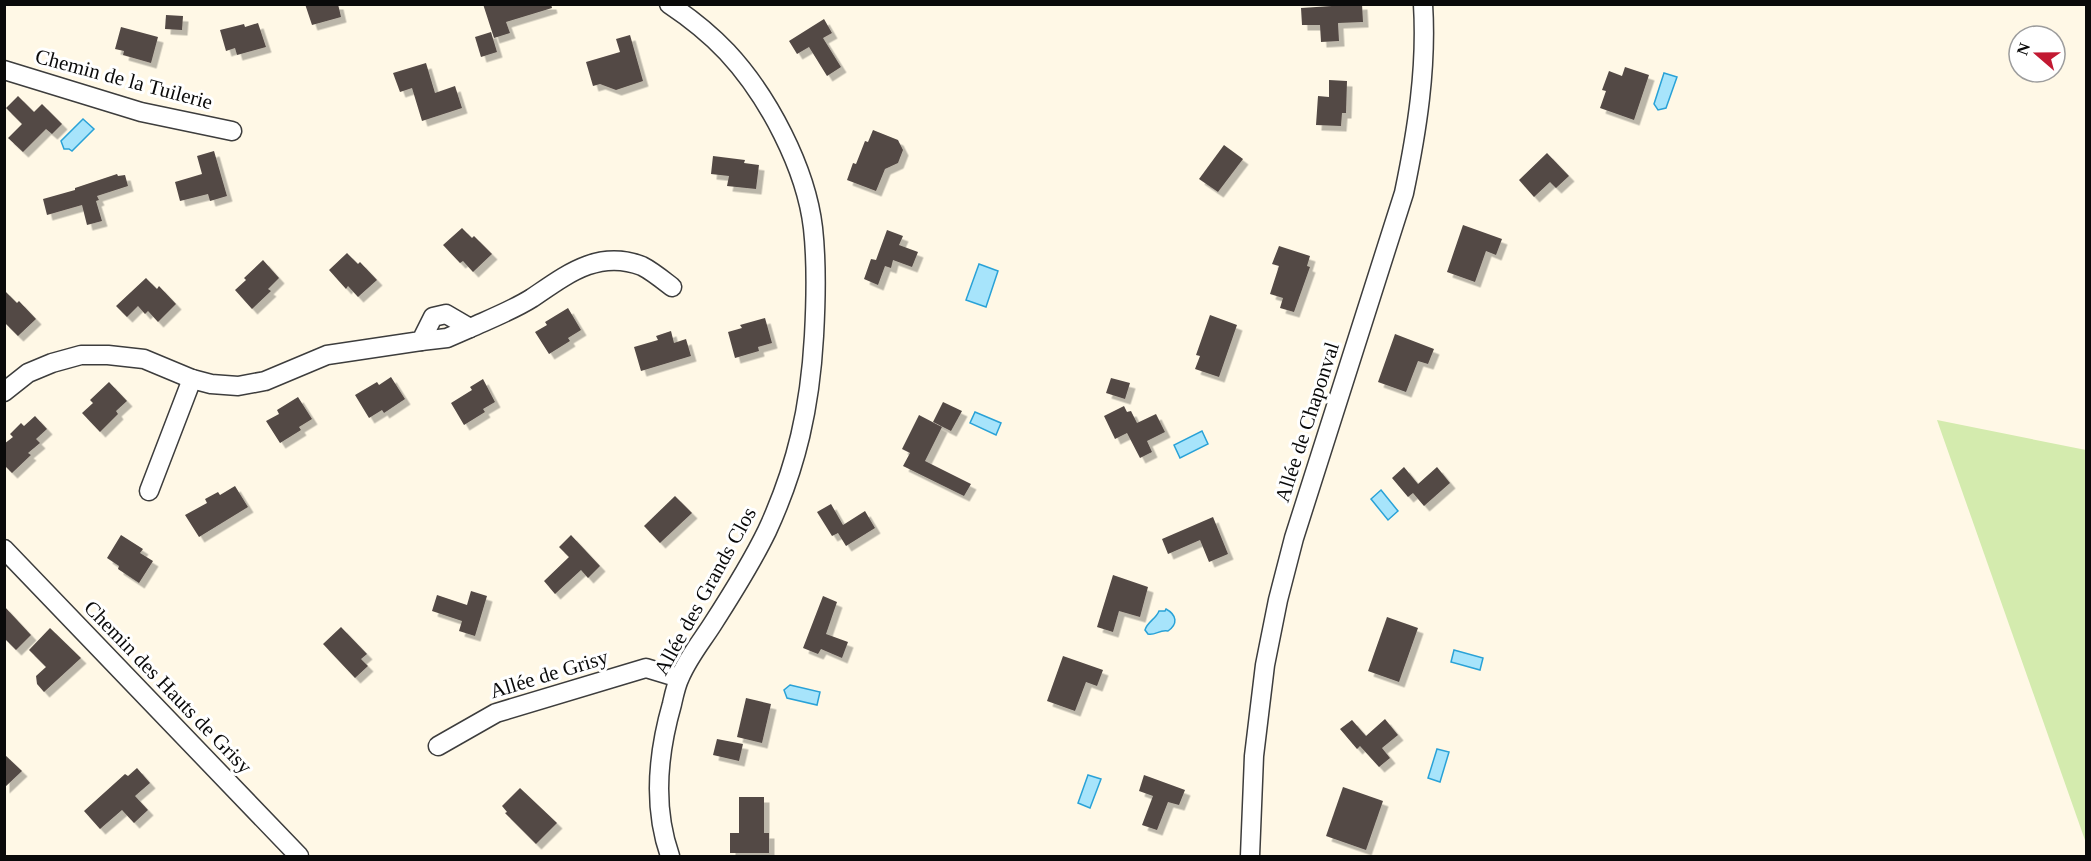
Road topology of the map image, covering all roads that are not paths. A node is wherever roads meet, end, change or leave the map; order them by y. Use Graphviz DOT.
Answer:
graph roads {
  1 [pos="669,4"];
  2 [pos="1423,4"];
  3 [pos="4,70"];
  4 [pos="232,131"];
  5 [pos="672,287"];
  6 [pos="192,379"];
  7 [pos="4,392"];
  8 [pos="149,492"];
  9 [pos="4,549"];
  10 [pos="679,678"];
  11 [pos="438,746"];
  12 [pos="298,856"];
  13 [pos="670,856"];
  14 [pos="1250,856"];
  1 -- 10 [label="street, Allée des Grands Clos"];
  2 -- 14 [label="street, Allée de Chaponval"];
  3 -- 4 [label="street, Chemin de la Tuilerie"];
  5 -- 6 [label="street"];
  6 -- 7 [label="street"];
  6 -- 8 [label="street"];
  9 -- 12 [label="street, Chemin des Hauts de Grisy"];
  10 -- 11 [label="street, Allée de Grisy"];
  10 -- 13 [label="street, Allée des Grands Clos"];
}
